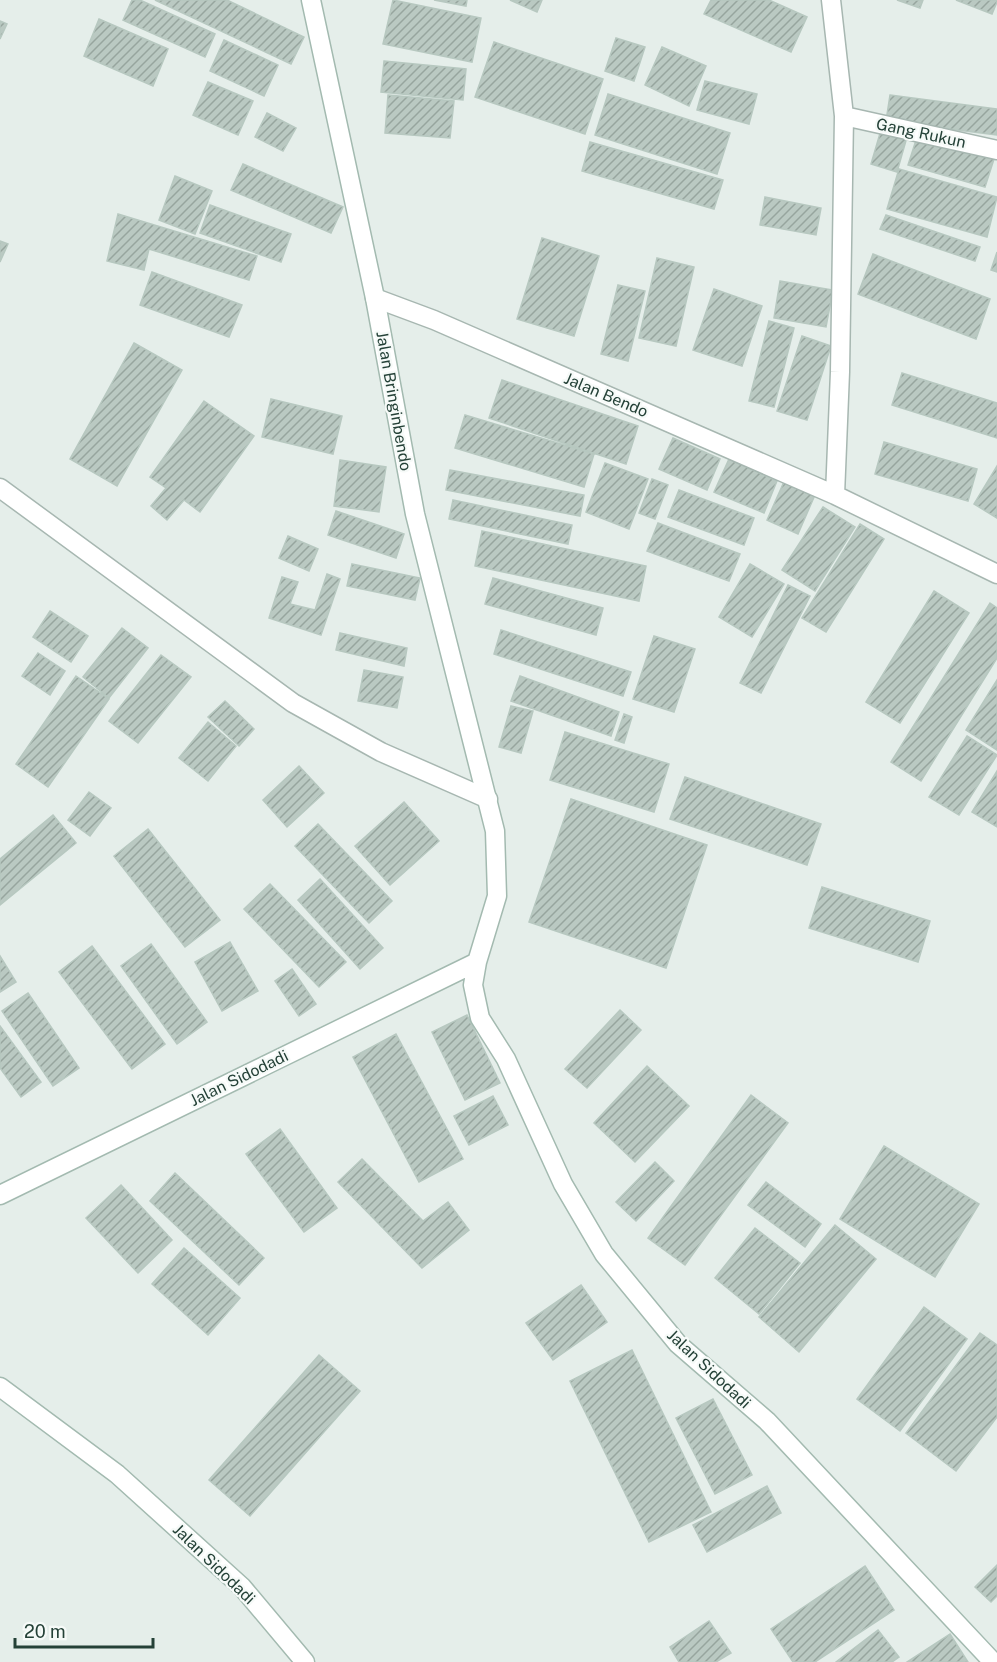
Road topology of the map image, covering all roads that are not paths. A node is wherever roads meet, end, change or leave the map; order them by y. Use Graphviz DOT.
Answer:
graph roads {
  1 [pos="311,0"];
  2 [pos="831,0"];
  3 [pos="844,117"];
  4 [pos="997,150"];
  5 [pos="375,298"];
  6 [pos="0,488"];
  7 [pos="835,495"];
  8 [pos="997,574"];
  9 [pos="488,799"];
  10 [pos="497,896"];
  11 [pos="477,962"];
  12 [pos="0,1195"];
  13 [pos="0,1387"];
  14 [pos="305,1662"];
  15 [pos="993,1662"];
  1 -- 5 [label="street, Jalan Bringinbendo"];
  2 -- 3 [label="street"];
  3 -- 4 [label="street, Gang Rukun"];
  3 -- 7 [label="street"];
  5 -- 7 [label="street, Jalan Bendo"];
  5 -- 9 [label="street, Jalan Bringinbendo"];
  6 -- 9 [label="street"];
  7 -- 8 [label="street, Jalan Bendo"];
  9 -- 10 [label="street, Jalan Bringinbendo"];
  10 -- 11 [label="street, Jalan Sidodadi"];
  11 -- 12 [label="street, Jalan Sidodadi"];
  11 -- 15 [label="street, Jalan Sidodadi"];
  13 -- 14 [label="street, Jalan Sidodadi"];
}
